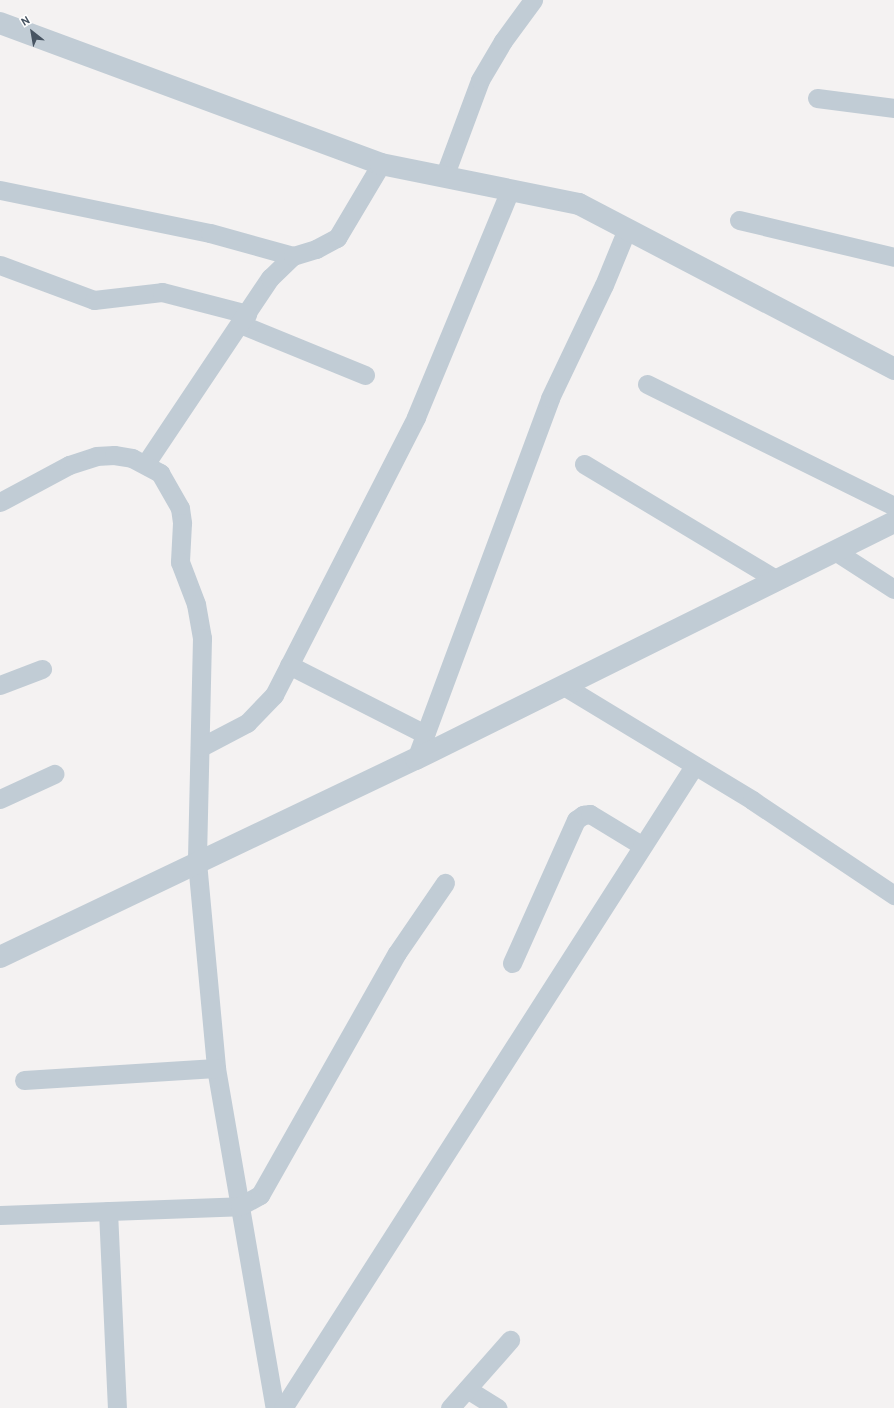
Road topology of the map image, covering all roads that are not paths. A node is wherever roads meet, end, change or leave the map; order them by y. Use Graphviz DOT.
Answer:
graph roads {
  1 [pos="533,0"];
  2 [pos="0,23"];
  3 [pos="818,98"];
  4 [pos="894,108"];
  5 [pos="381,164"];
  6 [pos="444,177"];
  7 [pos="0,190"];
  8 [pos="510,190"];
  9 [pos="739,220"];
  10 [pos="627,229"];
  11 [pos="293,256"];
  12 [pos="894,258"];
  13 [pos="0,265"];
  14 [pos="243,319"];
  15 [pos="894,369"];
  16 [pos="365,375"];
  17 [pos="646,384"];
  18 [pos="146,464"];
  19 [pos="584,464"];
  20 [pos="0,502"];
  21 [pos="894,506"];
  22 [pos="894,522"];
  23 [pos="835,551"];
  24 [pos="777,580"];
  25 [pos="894,589"];
  26 [pos="289,665"];
  27 [pos="42,669"];
  28 [pos="0,685"];
  29 [pos="564,686"];
  30 [pos="425,734"];
  31 [pos="201,747"];
  32 [pos="416,759"];
  33 [pos="694,766"];
  34 [pos="54,774"];
  35 [pos="0,799"];
  36 [pos="641,845"];
  37 [pos="197,862"];
  38 [pos="445,883"];
  39 [pos="894,895"];
  40 [pos="0,957"];
  41 [pos="512,963"];
  42 [pos="216,1068"];
  43 [pos="24,1080"];
  44 [pos="240,1206"];
  45 [pos="108,1211"];
  46 [pos="0,1215"];
  47 [pos="510,1340"];
  48 [pos="467,1389"];
  49 [pos="117,1408"];
  50 [pos="275,1408"];
  51 [pos="283,1408"];
  52 [pos="450,1408"];
  53 [pos="498,1408"];
  1 -- 6 [label="street"];
  2 -- 5 [label="street"];
  3 -- 4 [label="street"];
  5 -- 6 [label="street"];
  5 -- 11 [label="street"];
  6 -- 8 [label="street"];
  7 -- 11 [label="street"];
  8 -- 10 [label="street"];
  8 -- 26 [label="street"];
  9 -- 12 [label="street"];
  10 -- 15 [label="street"];
  10 -- 30 [label="street"];
  11 -- 14 [label="street"];
  13 -- 14 [label="street"];
  14 -- 16 [label="street"];
  14 -- 18 [label="street"];
  17 -- 21 [label="street"];
  18 -- 20 [label="street"];
  18 -- 31 [label="street"];
  19 -- 24 [label="street"];
  22 -- 23 [label="street"];
  23 -- 24 [label="street"];
  23 -- 25 [label="street"];
  24 -- 29 [label="street"];
  26 -- 30 [label="street"];
  26 -- 31 [label="street"];
  27 -- 28 [label="street"];
  29 -- 32 [label="street"];
  29 -- 33 [label="street"];
  30 -- 32 [label="street"];
  31 -- 37 [label="street"];
  32 -- 37 [label="street"];
  33 -- 36 [label="street"];
  33 -- 39 [label="street"];
  34 -- 35 [label="street"];
  36 -- 41 [label="street"];
  36 -- 51 [label="street"];
  37 -- 40 [label="street"];
  37 -- 42 [label="street"];
  38 -- 44 [label="street"];
  42 -- 43 [label="street"];
  42 -- 44 [label="street"];
  44 -- 45 [label="street"];
  44 -- 50 [label="street"];
  45 -- 46 [label="street"];
  45 -- 49 [label="street"];
  47 -- 48 [label="street"];
  48 -- 52 [label="street"];
  48 -- 53 [label="street"];
}
